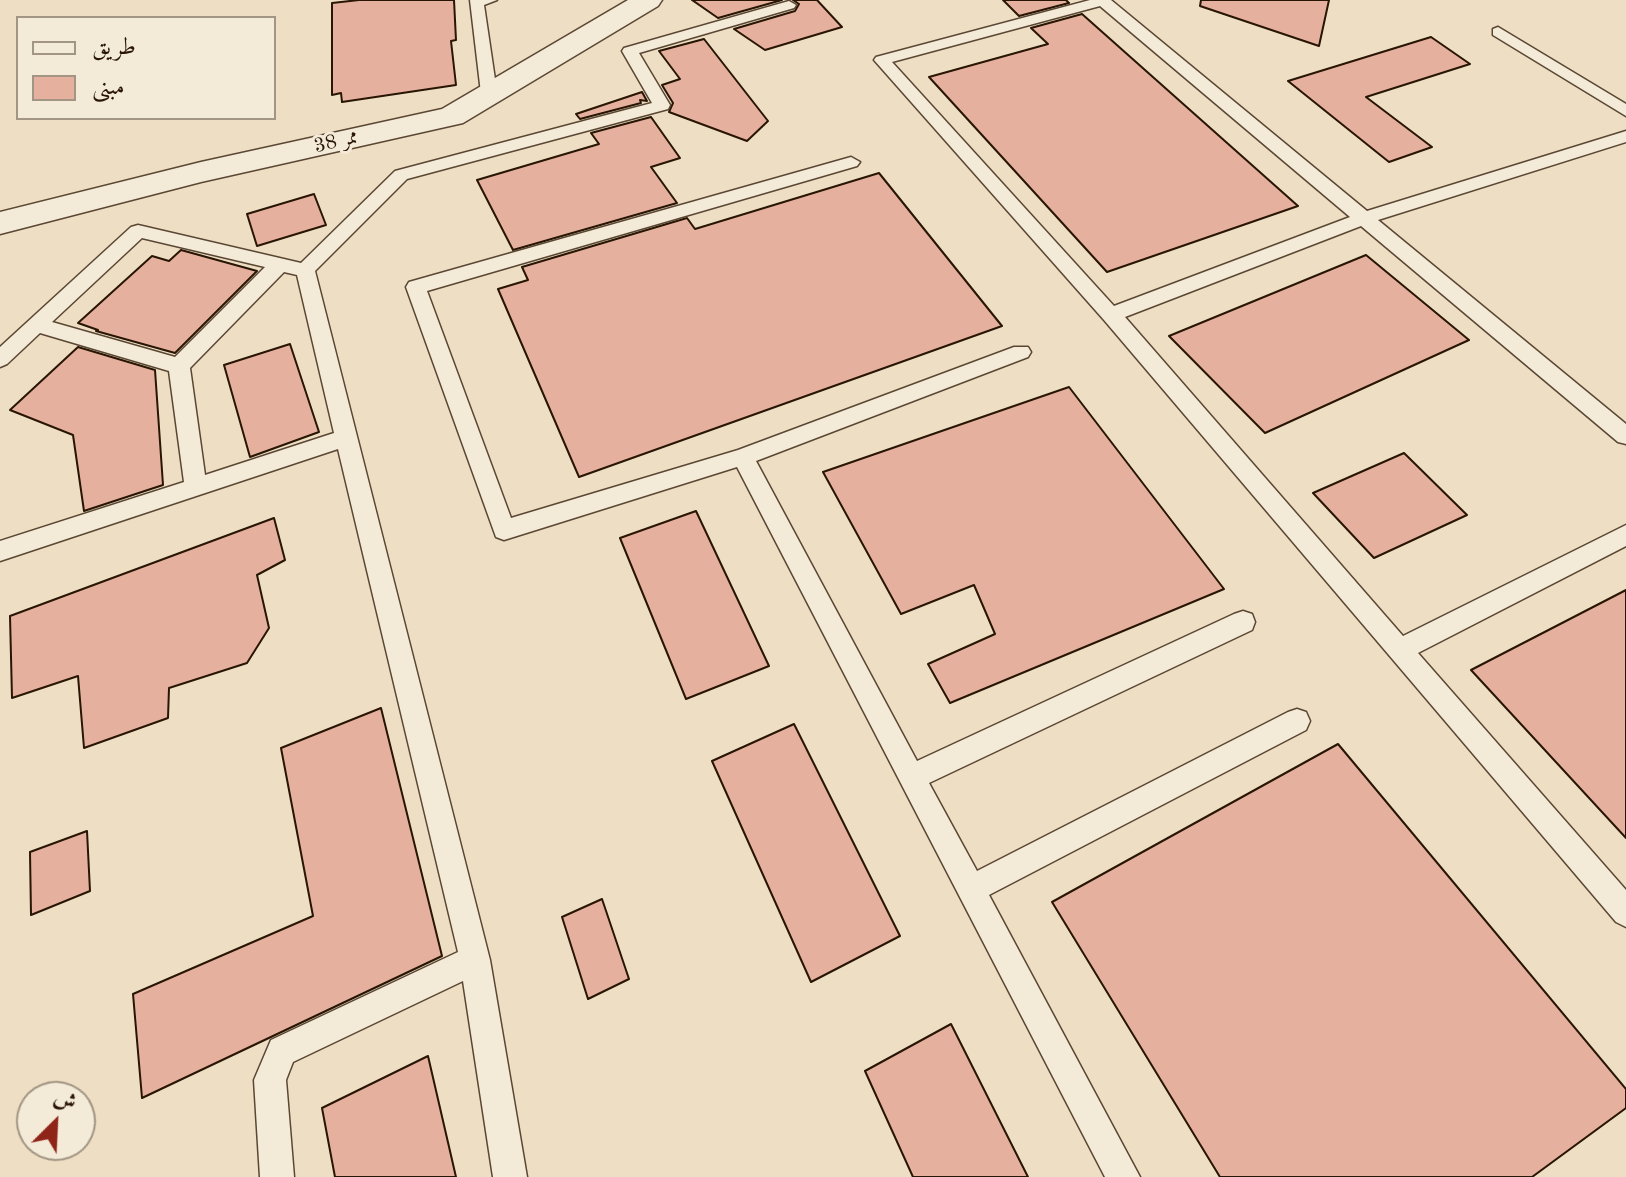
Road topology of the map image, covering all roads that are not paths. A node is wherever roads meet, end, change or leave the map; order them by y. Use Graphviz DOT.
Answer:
graph roads {
  1 [pos="490,0"];
  2 [pos="648,0"];
  3 [pos="789,5"];
  4 [pos="1498,32"];
  5 [pos="489,93"];
  6 [pos="1626,111"];
  7 [pos="1626,136"];
  8 [pos="851,162"];
  9 [pos="1364,218"];
  10 [pos="0,223"];
  11 [pos="280,264"];
  12 [pos="305,270"];
  13 [pos="1111,315"];
  14 [pos="37,325"];
  15 [pos="1021,352"];
  16 [pos="0,359"];
  17 [pos="179,366"];
  18 [pos="1621,425"];
  19 [pos="346,438"];
  20 [pos="743,457"];
  21 [pos="196,487"];
  22 [pos="1626,535"];
  23 [pos="0,551"];
  24 [pos="1243,622"];
  25 [pos="1398,651"];
  26 [pos="1297,721"];
  27 [pos="912,777"];
  28 [pos="971,889"];
  29 [pos="1626,912"];
  30 [pos="475,960"];
  31 [pos="277,1177"];
  32 [pos="510,1177"];
  33 [pos="1123,1177"];
  1 -- 5 [label="lane"];
  2 -- 5 [label="street, ممر 38"];
  3 -- 12 [label="lane"];
  4 -- 6 [label="lane"];
  5 -- 10 [label="street, ممر 38"];
  7 -- 9 [label="lane"];
  8 -- 20 [label="lane"];
  9 -- 13 [label="lane"];
  9 -- 13 [label="lane"];
  9 -- 18 [label="lane"];
  11 -- 12 [label="lane"];
  11 -- 14 [label="lane"];
  11 -- 17 [label="lane"];
  12 -- 19 [label="lane"];
  13 -- 25 [label="lane"];
  14 -- 16 [label="lane"];
  14 -- 17 [label="lane"];
  15 -- 20 [label="lane"];
  17 -- 21 [label="lane"];
  19 -- 21 [label="lane"];
  19 -- 30 [label="lane"];
  20 -- 27 [label="lane"];
  21 -- 23 [label="lane"];
  22 -- 25 [label="lane"];
  24 -- 27 [label="lane"];
  25 -- 29 [label="lane"];
  26 -- 28 [label="lane"];
  27 -- 28 [label="lane"];
  28 -- 33 [label="lane"];
  30 -- 31 [label="lane"];
  30 -- 32 [label="lane"];
}
